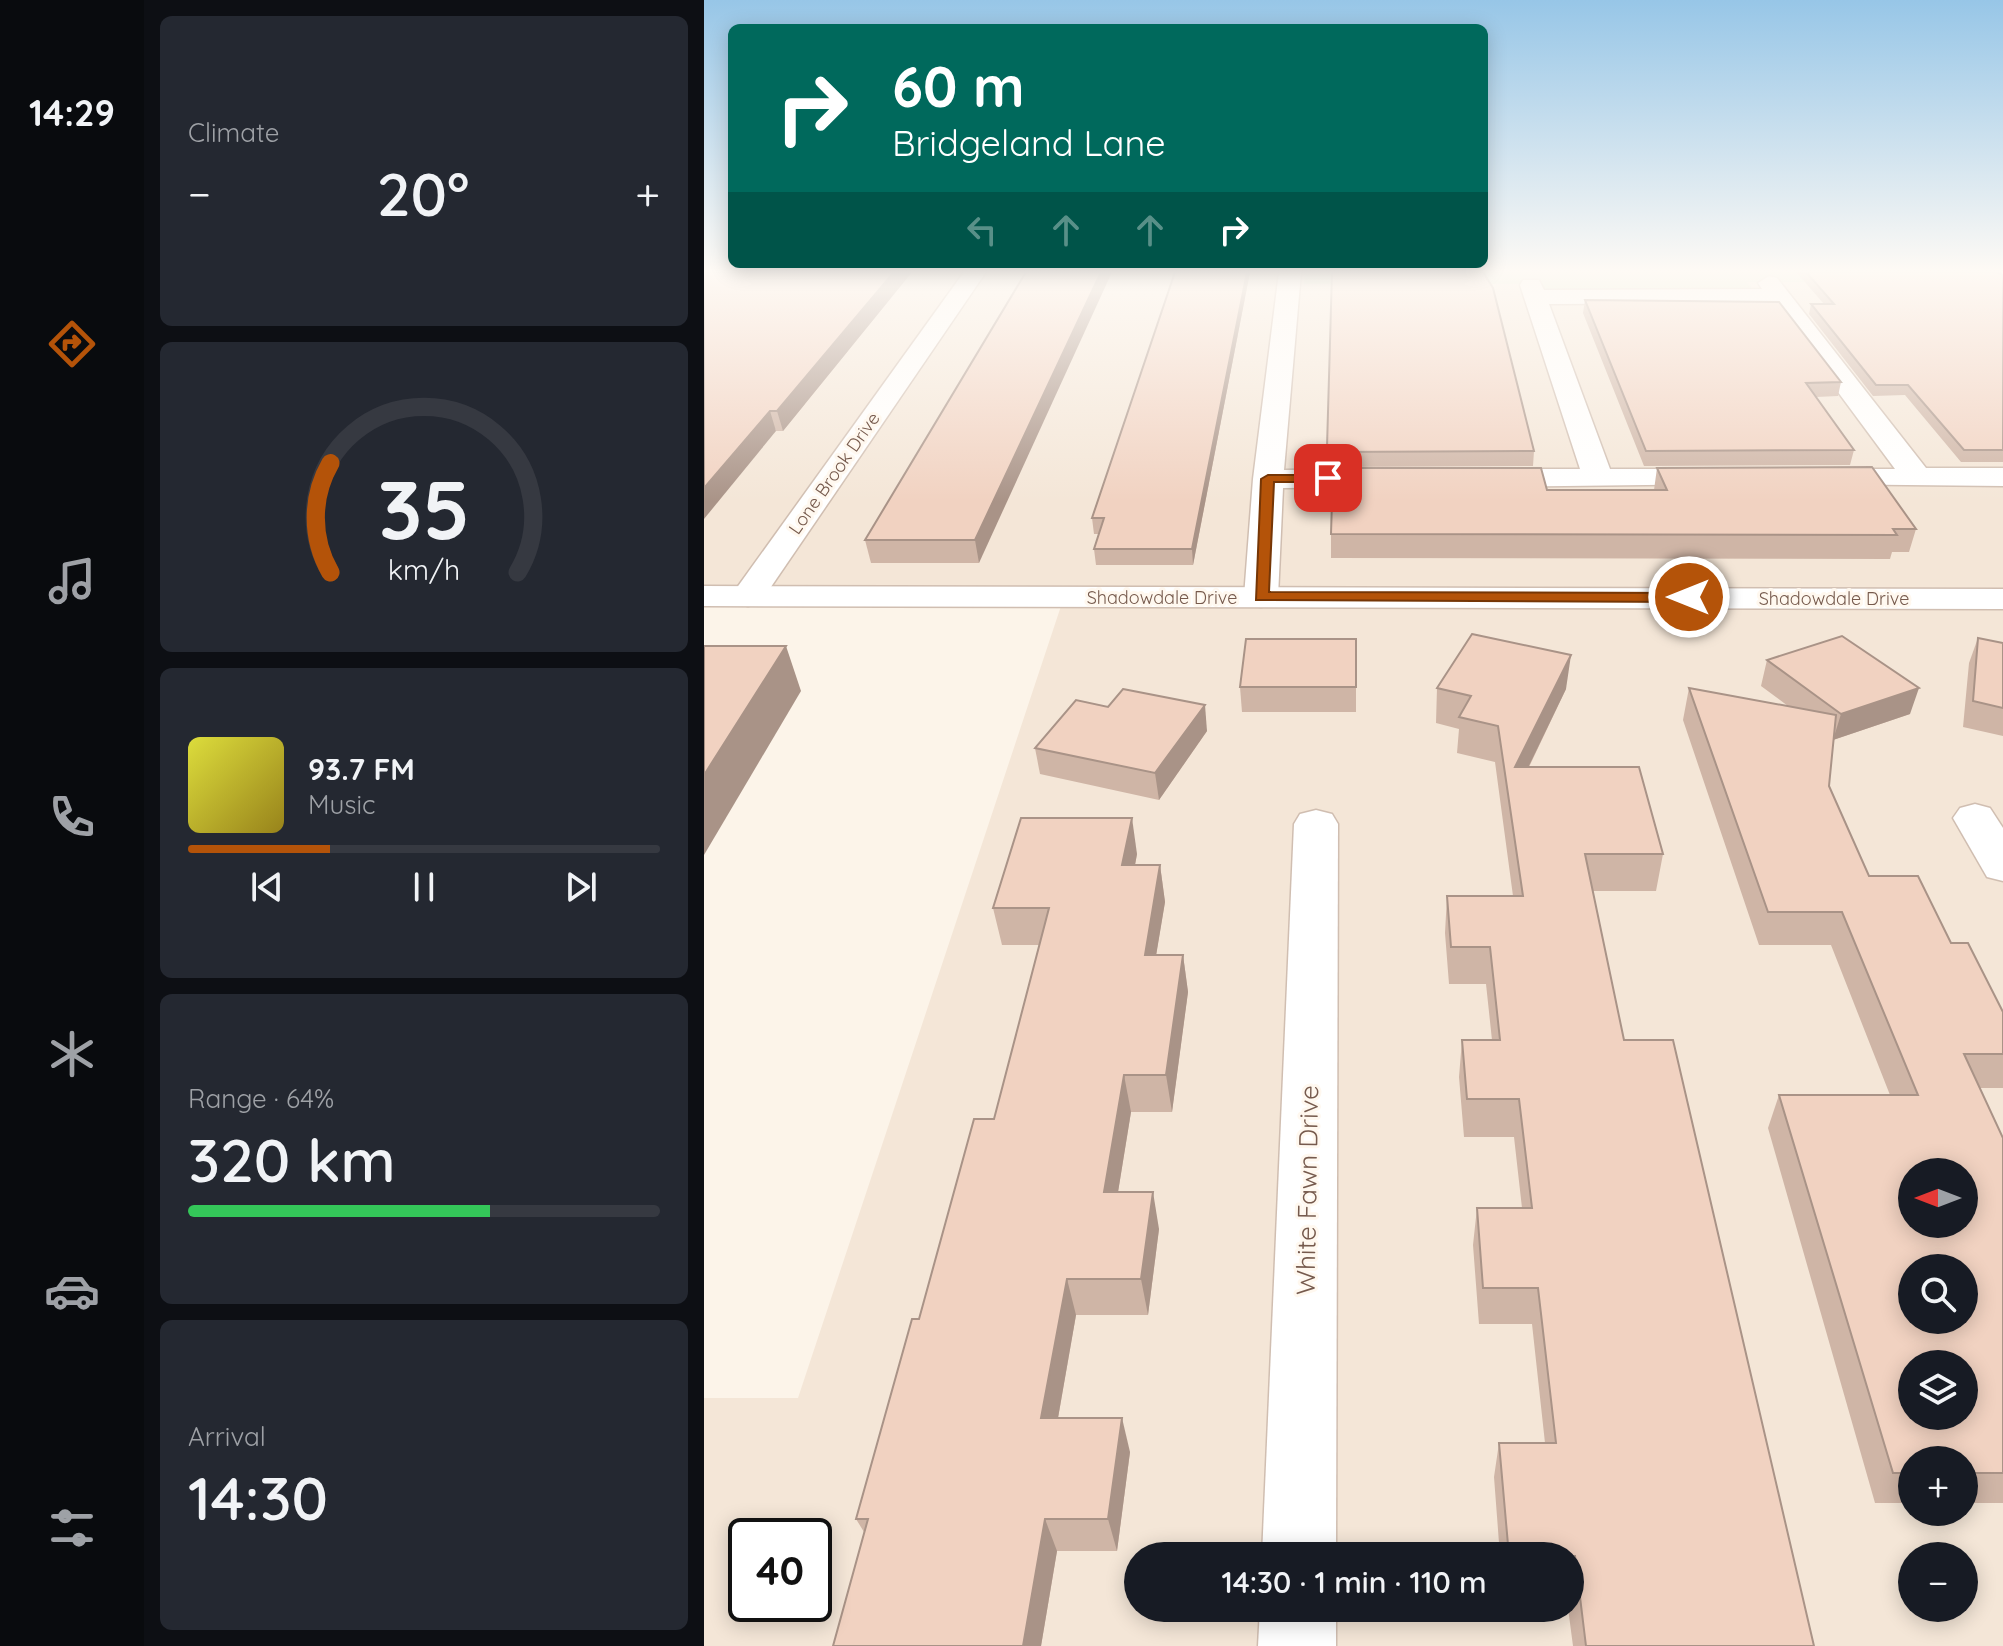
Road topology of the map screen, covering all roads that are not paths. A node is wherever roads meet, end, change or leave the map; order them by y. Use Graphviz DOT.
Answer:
graph roads {
  1 [pos="921,349"];
  2 [pos="1282,349"];
  3 [pos="1553,349"];
  4 [pos="1819,349"];
  5 [pos="1917,477"];
  6 [pos="2003,477"];
  7 [pos="1425,478"];
  8 [pos="1456,478"];
  9 [pos="1598,478"];
  10 [pos="1741,478"];
  11 [pos="1789,478"];
  12 [pos="1268,479"];
  13 [pos="704,596"];
  14 [pos="748,596"];
  15 [pos="1261,597"];
  16 [pos="2003,599"];
  17 [pos="1975,818"];
  18 [pos="1316,824"];
  19 [pos="2003,866"];
  20 [pos="1299,1542"];
  21 [pos="1298,1622"];
  22 [pos="1297,1646"];
  1 -- 14 [label="street, Lone Brook Drive"];
  2 -- 12 [label="street"];
  3 -- 9 [label="street"];
  4 -- 5 [label="street"];
  5 -- 6 [label="street"];
  5 -- 11 [label="street"];
  7 -- 12 [label="street"];
  8 -- 9 [label="street"];
  9 -- 10 [label="street"];
  12 -- 15 [label="street"];
  13 -- 14 [label="street, Shadowdale Drive"];
  14 -- 15 [label="street, Shadowdale Drive"];
  15 -- 16 [label="street, Shadowdale Drive"];
  17 -- 19 [label="street"];
  18 -- 20 [label="street, White Fawn Drive"];
  21 -- 22 [label="street"];
}
